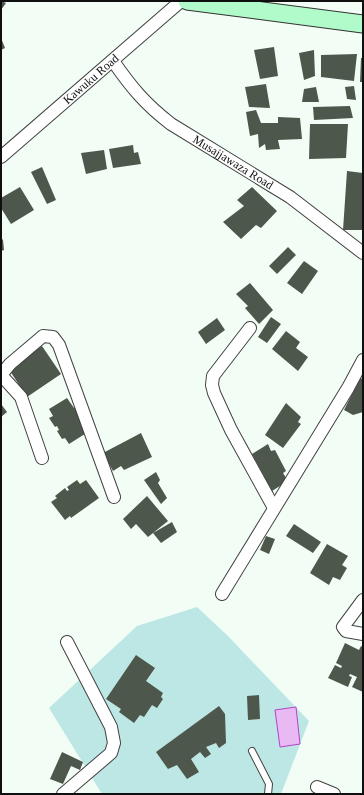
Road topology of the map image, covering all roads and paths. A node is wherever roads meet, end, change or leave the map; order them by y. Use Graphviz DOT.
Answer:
graph roads {
  1 [pos="181,1"];
  2 [pos="187,1"];
  3 [pos="363,24"];
  4 [pos="113,61"];
  5 [pos="1,157"];
  6 [pos="363,253"];
  7 [pos="250,328"];
  8 [pos="363,360"];
  9 [pos="1,375"];
  10 [pos="42,458"];
  11 [pos="114,497"];
  12 [pos="274,508"];
  13 [pos="222,594"];
  14 [pos="363,600"];
  15 [pos="363,634"];
  16 [pos="67,642"];
  17 [pos="252,751"];
  18 [pos="317,787"];
  19 [pos="63,794"];
  20 [pos="268,794"];
  21 [pos="334,794"];
  1 -- 4 [label="street, Kawuku Road"];
  2 -- 3 [label="street"];
  4 -- 5 [label="street, Kawuku Road"];
  4 -- 6 [label="street, Musajjawaza Road"];
  7 -- 12 [label="street"];
  8 -- 12 [label="street"];
  9 -- 10 [label="street"];
  9 -- 11 [label="street"];
  12 -- 13 [label="street"];
  14 -- 15 [label="street"];
  16 -- 19 [label="street"];
  17 -- 20 [label="lane"];
  18 -- 21 [label="street"];
}
